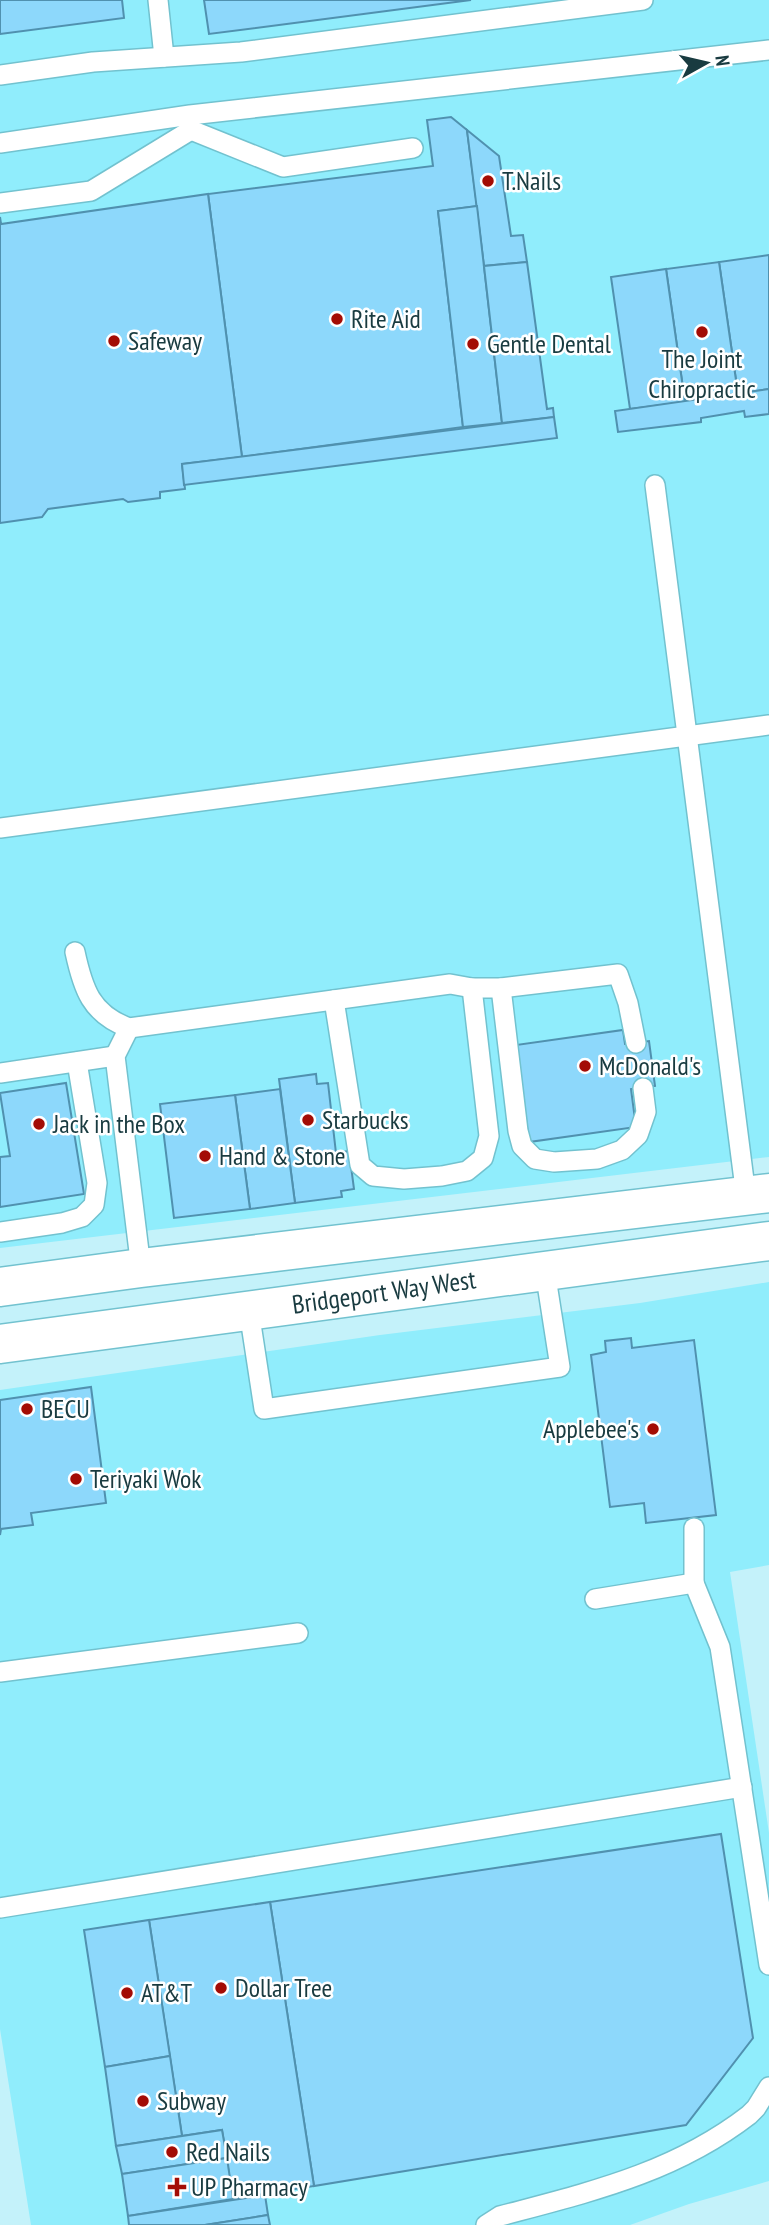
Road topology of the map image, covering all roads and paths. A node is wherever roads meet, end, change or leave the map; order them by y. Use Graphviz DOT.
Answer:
graph roads {
  1 [pos="158,0"];
  2 [pos="643,0"];
  3 [pos="561,5"];
  4 [pos="769,50"];
  5 [pos="164,57"];
  6 [pos="0,75"];
  7 [pos="191,123"];
  8 [pos="0,143"];
  9 [pos="413,148"];
  10 [pos="0,203"];
  11 [pos="655,485"];
  12 [pos="769,726"];
  13 [pos="688,737"];
  14 [pos="0,828"];
  15 [pos="75,952"];
  16 [pos="472,988"];
  17 [pos="501,988"];
  18 [pos="334,1000"];
  19 [pos="128,1028"];
  20 [pos="636,1043"];
  21 [pos="115,1056"];
  22 [pos="77,1062"];
  23 [pos="0,1073"];
  24 [pos="643,1088"];
  25 [pos="757,1195"];
  26 [pos="0,1232"];
  27 [pos="769,1241"];
  28 [pos="141,1268"];
  29 [pos="545,1271"];
  30 [pos="0,1287"];
  31 [pos="249,1311"];
  32 [pos="0,1344"];
  33 [pos="694,1528"];
  34 [pos="694,1583"];
  35 [pos="595,1599"];
  36 [pos="298,1633"];
  37 [pos="0,1672"];
  38 [pos="742,1787"];
  39 [pos="0,1908"];
  40 [pos="769,1965"];
  41 [pos="769,2087"];
  42 [pos="486,2225"];
  1 -- 5 [label="lane"];
  2 -- 3 [label="lane"];
  3 -- 5 [label="lane"];
  4 -- 7 [label="lane"];
  5 -- 6 [label="lane"];
  7 -- 8 [label="lane"];
  7 -- 9 [label="lane"];
  7 -- 10 [label="lane"];
  11 -- 13 [label="lane"];
  12 -- 13 [label="lane"];
  13 -- 14 [label="lane"];
  13 -- 25 [label="lane"];
  15 -- 19 [label="lane"];
  16 -- 17 [label="lane"];
  16 -- 18 [label="lane"];
  16 -- 18 [label="lane"];
  17 -- 20 [label="lane"];
  17 -- 24 [label="lane"];
  18 -- 19 [label="lane"];
  19 -- 21 [label="lane"];
  21 -- 22 [label="lane"];
  21 -- 28 [label="lane"];
  22 -- 23 [label="lane"];
  22 -- 26 [label="lane"];
  25 -- 28 [label="main road, Bridgeport Way West"];
  27 -- 29 [label="main road, Bridgeport Way West"];
  28 -- 30 [label="main road, Bridgeport Way West"];
  29 -- 31 [label="main road, Bridgeport Way West"];
  29 -- 31 [label="lane"];
  31 -- 32 [label="main road, Bridgeport Way West"];
  33 -- 34 [label="lane"];
  34 -- 35 [label="lane"];
  34 -- 38 [label="lane"];
  36 -- 37 [label="lane"];
  38 -- 39 [label="lane"];
  38 -- 40 [label="lane"];
  41 -- 42 [label="lane"];
}
